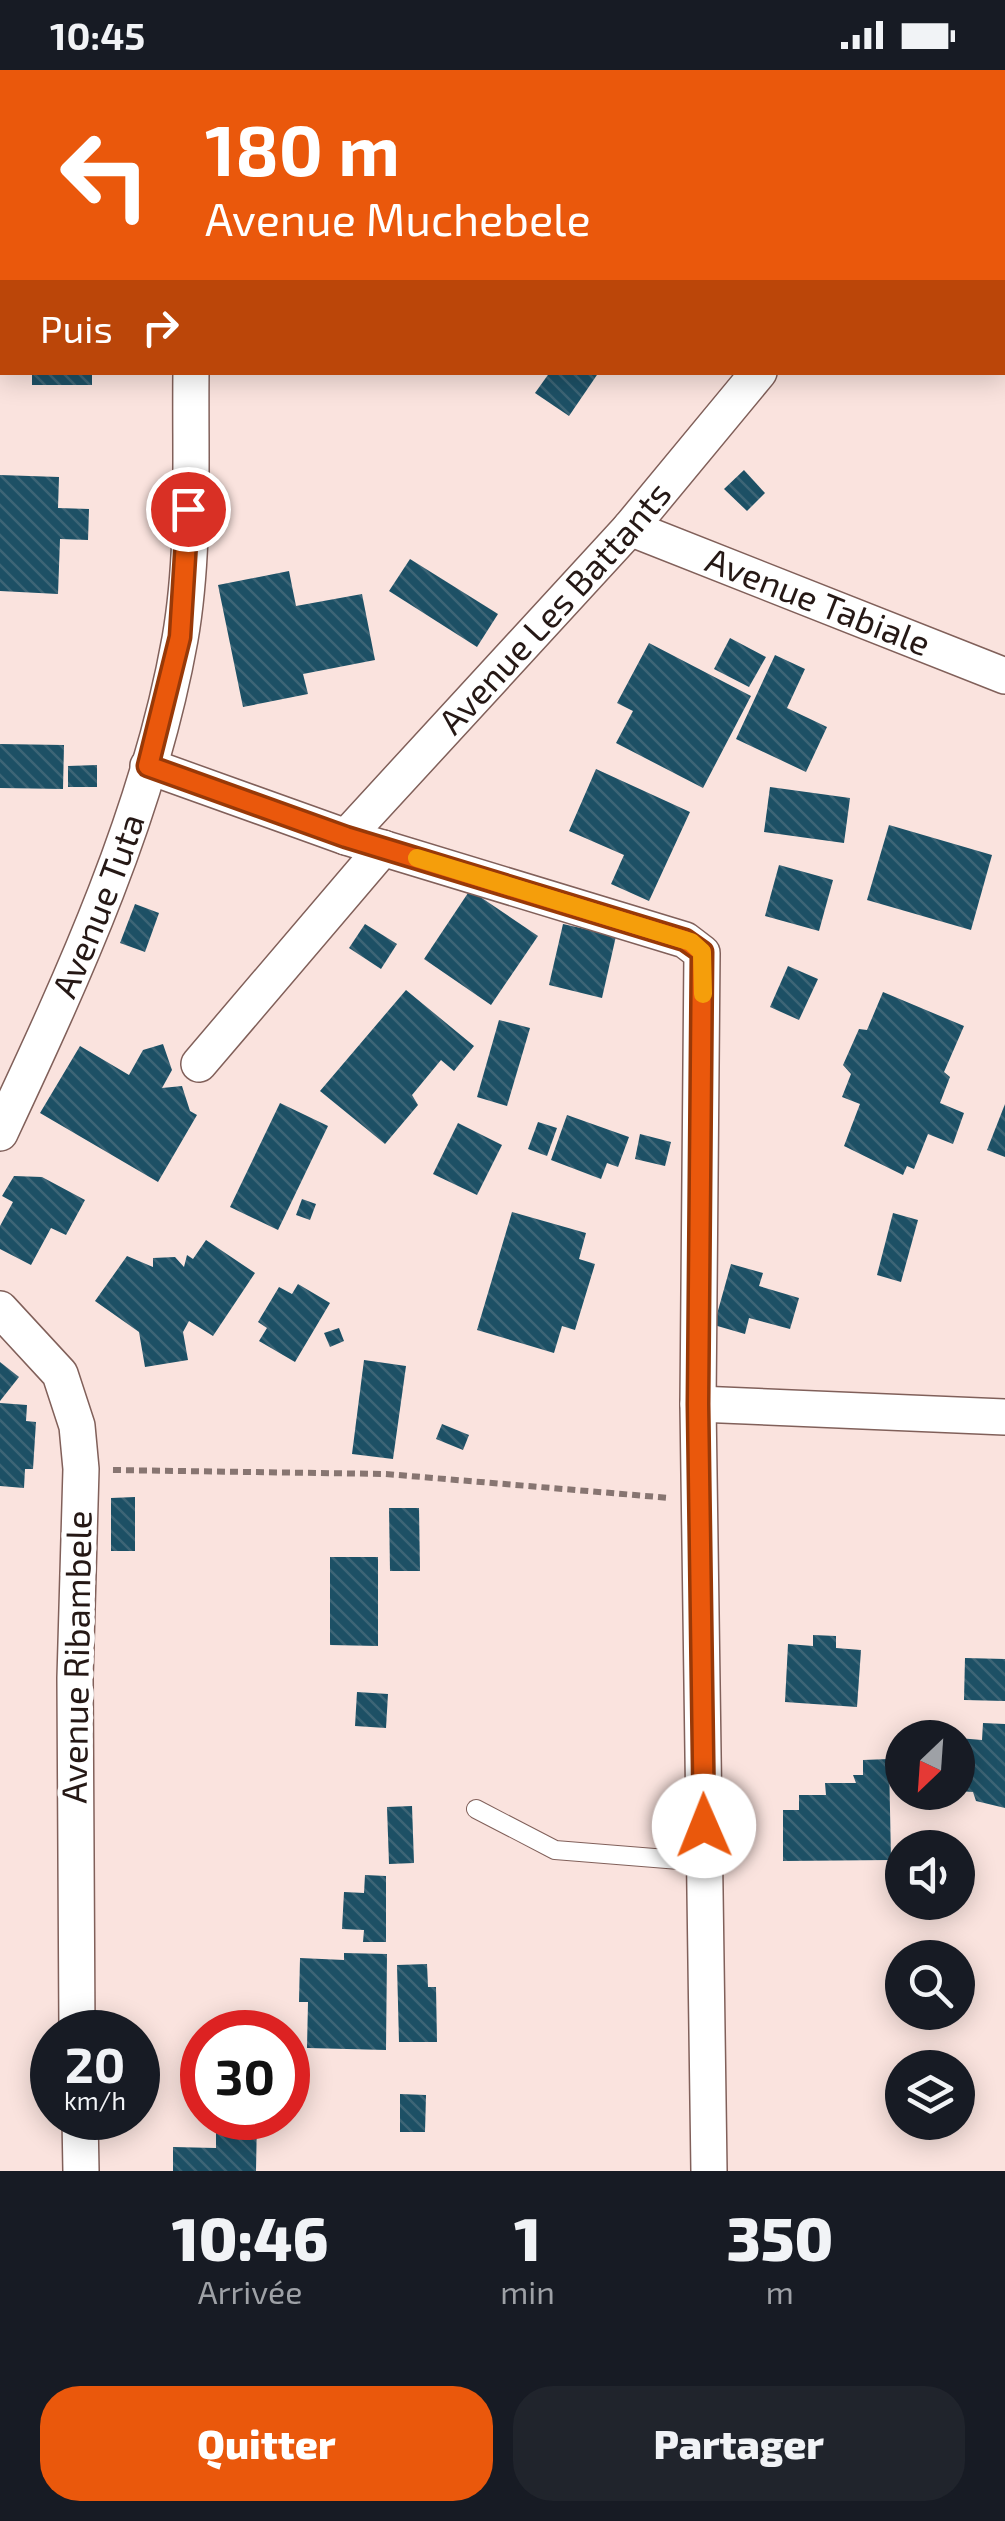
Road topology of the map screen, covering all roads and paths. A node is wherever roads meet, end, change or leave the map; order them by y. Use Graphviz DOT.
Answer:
graph roads {
  1 [pos="191,375"];
  2 [pos="756,375"];
  3 [pos="630,528"];
  4 [pos="1005,676"];
  5 [pos="148,766"];
  6 [pos="346,837"];
  7 [pos="383,848"];
  8 [pos="199,1064"];
  9 [pos="0,1133"];
  10 [pos="0,1309"];
  11 [pos="698,1404"];
  12 [pos="1005,1416"];
  13 [pos="81,1469"];
  14 [pos="701,1501"];
  15 [pos="476,1809"];
  16 [pos="704,1862"];
  17 [pos="77,2010"];
  18 [pos="81,2140"];
  19 [pos="82,2171"];
  20 [pos="709,2171"];
  1 -- 5 [label="street, Avenue Tuta"];
  2 -- 3 [label="street, Avenue Les Battants"];
  3 -- 4 [label="street, Avenue Tabiale"];
  3 -- 6 [label="street, Avenue Les Battants"];
  5 -- 6 [label="street"];
  5 -- 9 [label="street, Avenue Tuta"];
  6 -- 7 [label="street"];
  7 -- 8 [label="street"];
  7 -- 11 [label="street"];
  10 -- 13 [label="street, Avenue Ribambele"];
  11 -- 12 [label="street"];
  11 -- 14 [label="street"];
  13 -- 14 [label="path"];
  13 -- 17 [label="street, Avenue Ribambele"];
  14 -- 16 [label="street"];
  15 -- 16 [label="lane"];
  16 -- 20 [label="street"];
  18 -- 19 [label="street"];
}
